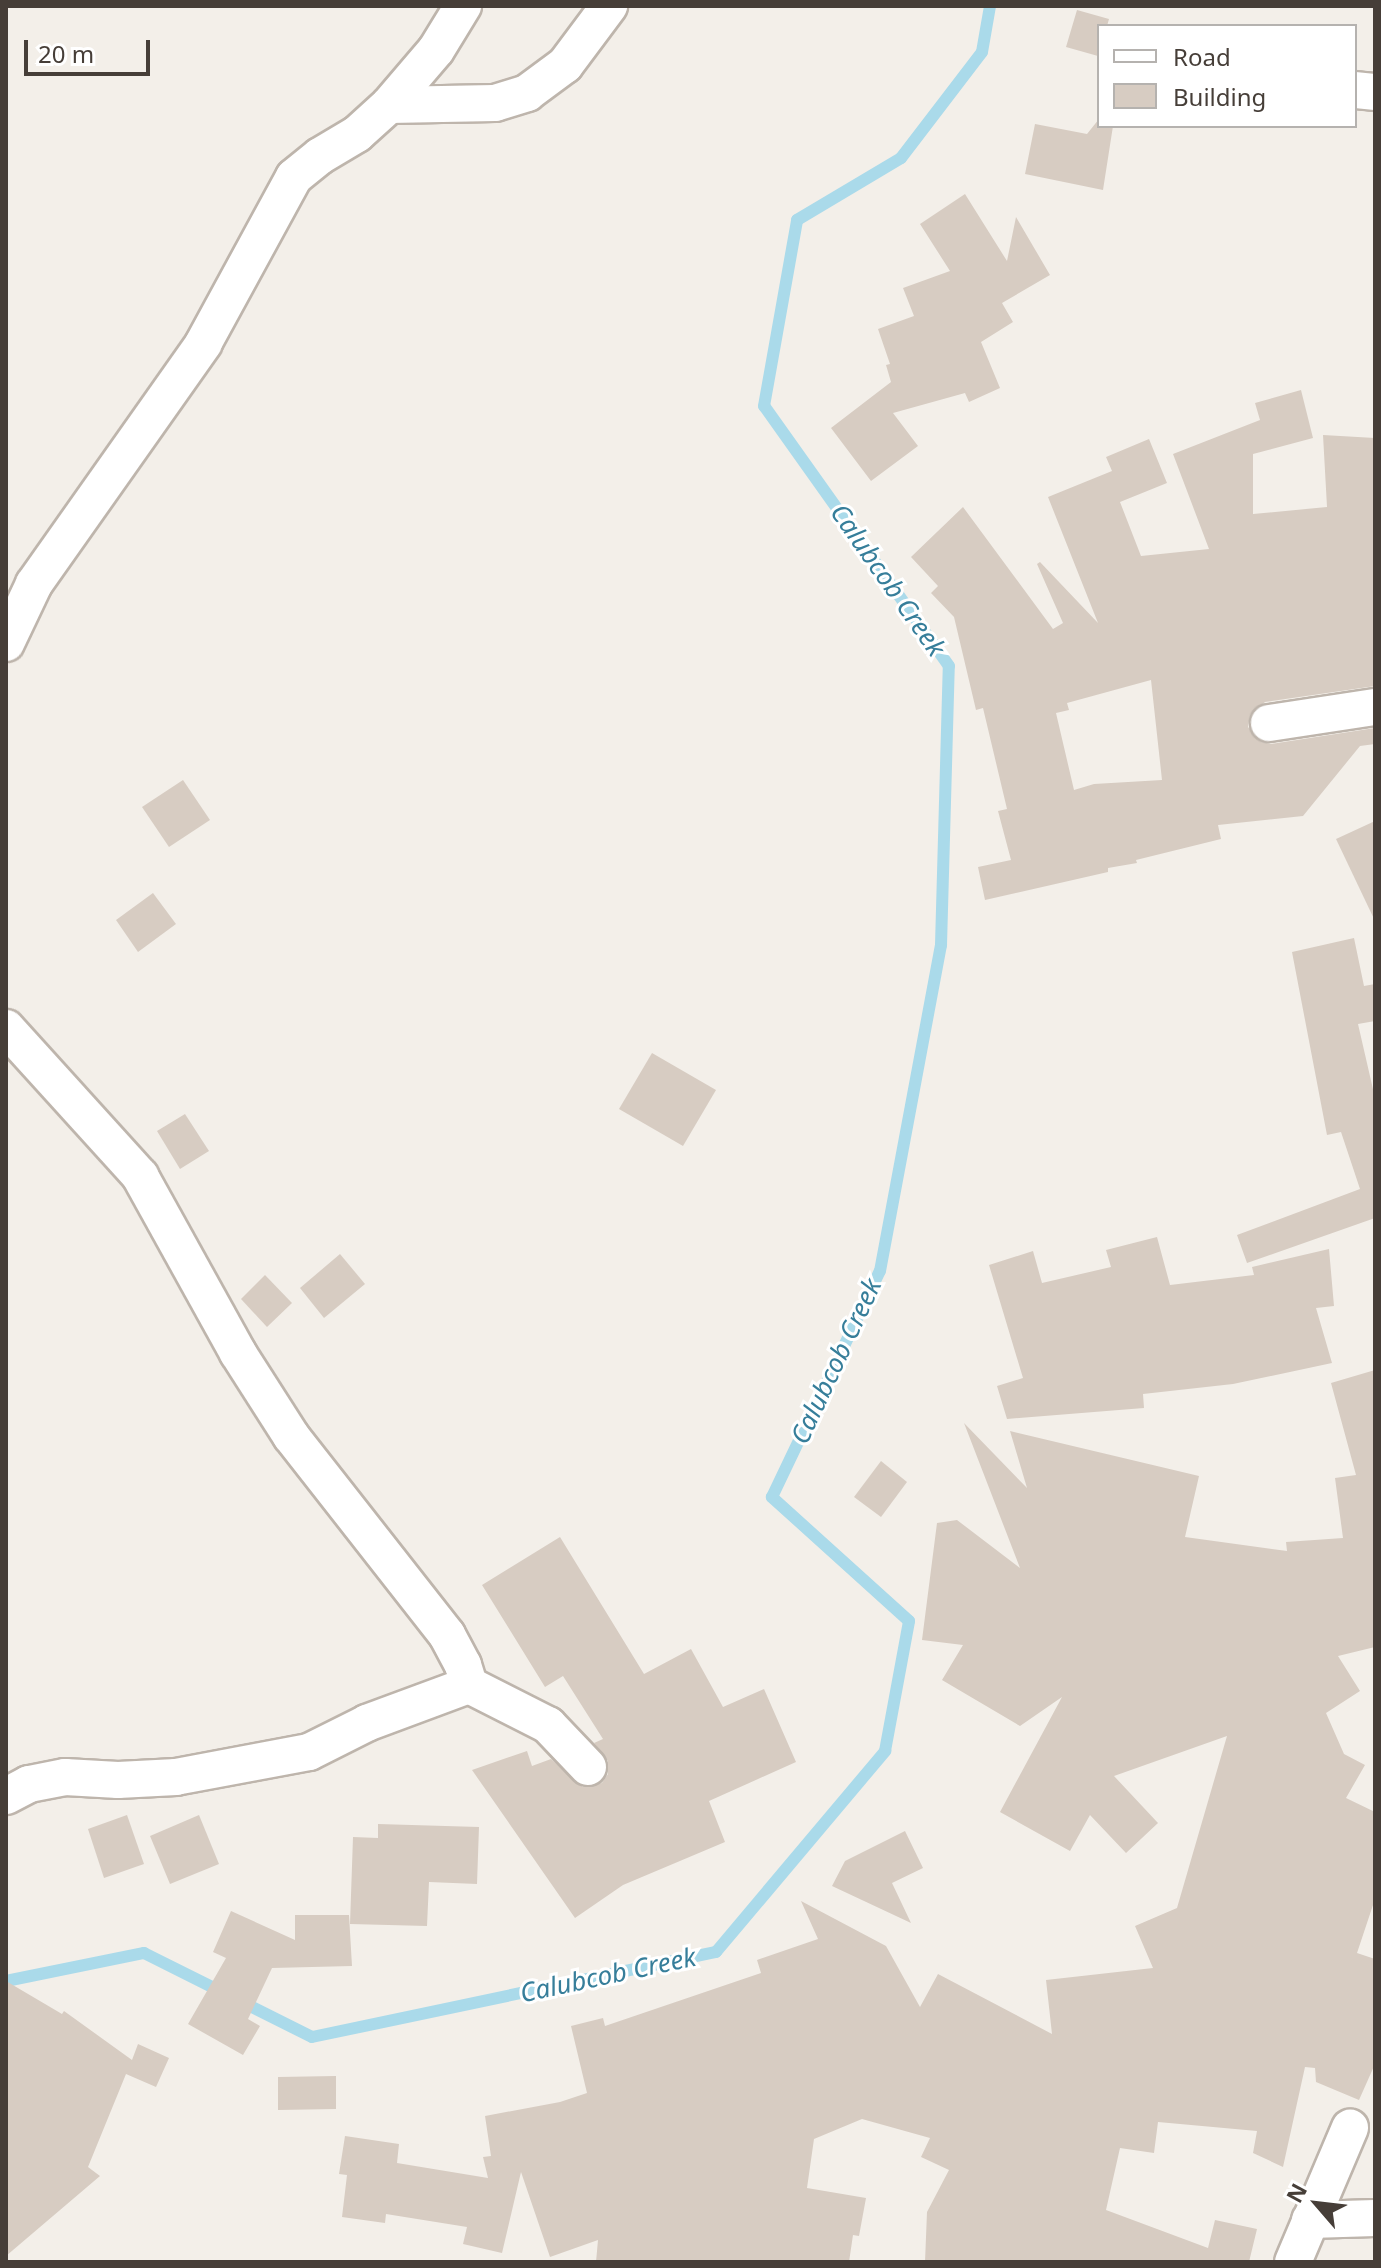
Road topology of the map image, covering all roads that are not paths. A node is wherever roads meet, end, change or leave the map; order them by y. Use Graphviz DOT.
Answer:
graph roads {
  1 [pos="463,6"];
  2 [pos="609,6"];
  3 [pos="389,105"];
  4 [pos="6,643"];
  5 [pos="1375,707"];
  6 [pos="1269,723"];
  7 [pos="6,1028"];
  8 [pos="469,1685"];
  9 [pos="588,1767"];
  10 [pos="6,1796"];
  11 [pos="1350,2128"];
  12 [pos="1375,2218"];
  13 [pos="1310,2220"];
  14 [pos="1293,2262"];
  1 -- 3 [label="street"];
  2 -- 3 [label="street"];
  3 -- 4 [label="street"];
  5 -- 6 [label="street"];
  7 -- 8 [label="street"];
  8 -- 9 [label="street"];
  8 -- 10 [label="street"];
  11 -- 13 [label="street"];
  12 -- 13 [label="street"];
  13 -- 14 [label="street"];
}
